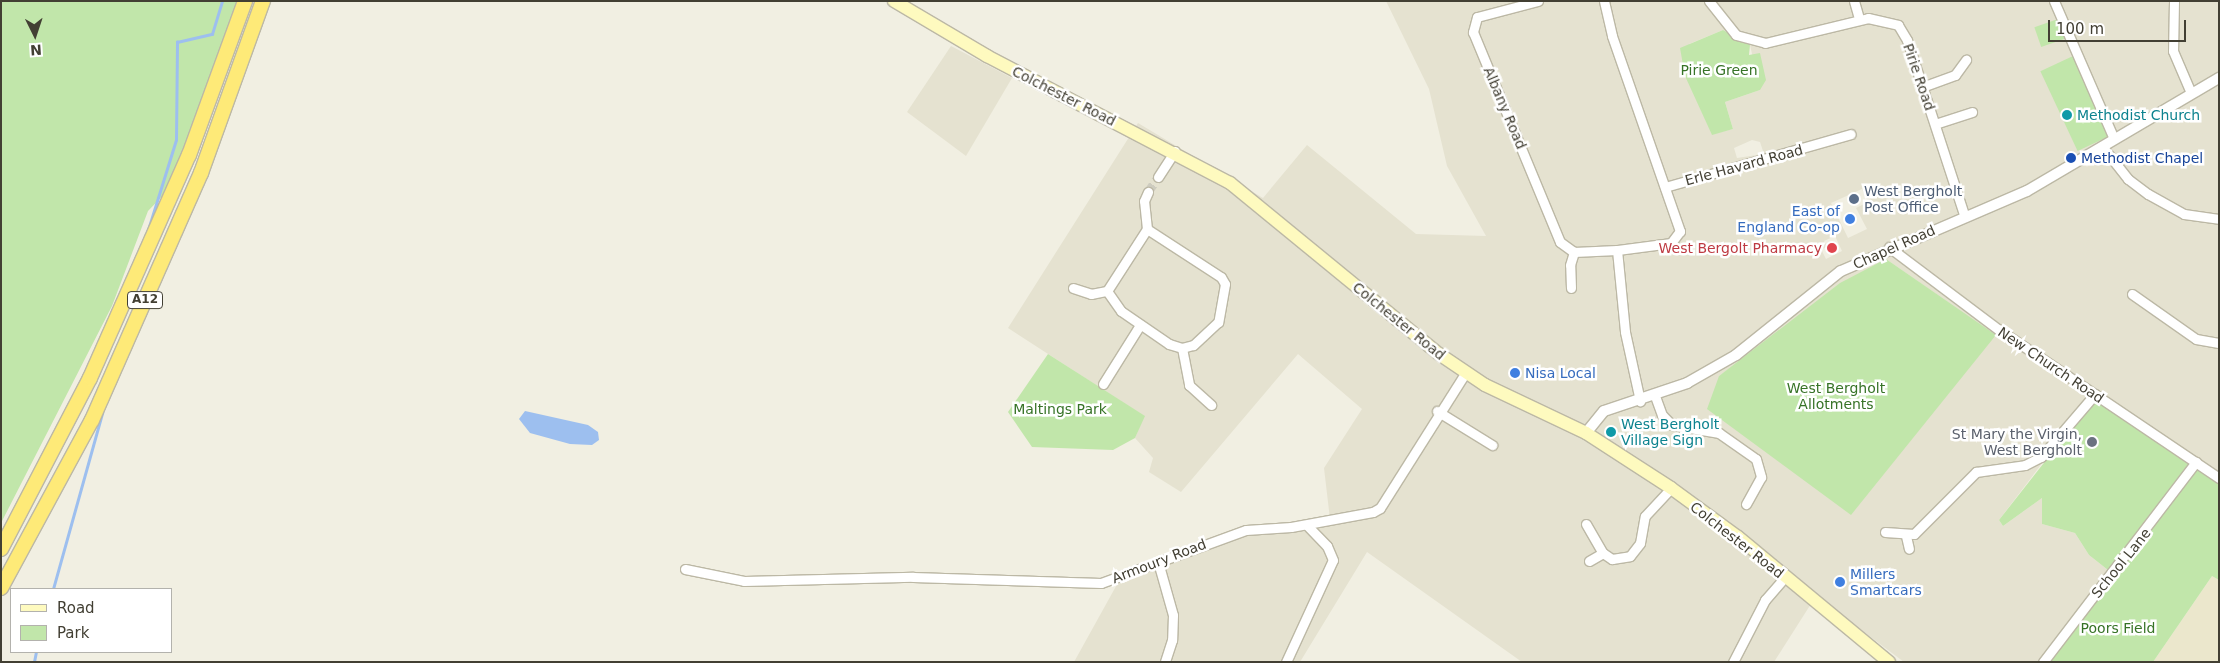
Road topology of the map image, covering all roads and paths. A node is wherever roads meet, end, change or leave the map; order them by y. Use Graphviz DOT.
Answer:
graph roads {
  1 [pos="245,1"];
  2 [pos="263,1"];
  3 [pos="894,1"];
  4 [pos="1538,1"];
  5 [pos="1604,1"];
  6 [pos="1709,1"];
  7 [pos="1854,1"];
  8 [pos="2054,1"];
  9 [pos="2174,1"];
  10 [pos="1859,19"];
  11 [pos="1966,60"];
  12 [pos="2219,78"];
  13 [pos="1922,87"];
  14 [pos="2191,93"];
  15 [pos="1972,112"];
  16 [pos="1935,124"];
  17 [pos="1851,134"];
  18 [pos="2114,139"];
  19 [pos="2102,146"];
  20 [pos="1175,151"];
  21 [pos="1158,177"];
  22 [pos="1665,187"];
  23 [pos="1148,192"];
  24 [pos="1965,217"];
  25 [pos="2219,219"];
  26 [pos="1147,229"];
  27 [pos="1889,247"];
  28 [pos="1617,250"];
  29 [pos="1574,252"];
  30 [pos="1073,288"];
  31 [pos="1572,288"];
  32 [pos="1107,291"];
  33 [pos="2132,294"];
  34 [pos="1140,325"];
  35 [pos="2219,343"];
  36 [pos="1182,348"];
  37 [pos="1466,372"];
  38 [pos="1103,384"];
  39 [pos="2095,394"];
  40 [pos="1655,396"];
  41 [pos="1640,401"];
  42 [pos="1211,405"];
  43 [pos="1438,411"];
  44 [pos="1586,433"];
  45 [pos="1492,445"];
  46 [pos="2196,462"];
  47 [pos="2219,478"];
  48 [pos="1670,488"];
  49 [pos="1746,504"];
  50 [pos="1586,524"];
  51 [pos="1307,525"];
  52 [pos="1885,532"];
  53 [pos="1906,536"];
  54 [pos="1,548"];
  55 [pos="1909,549"];
  56 [pos="1603,553"];
  57 [pos="1589,561"];
  58 [pos="1158,562"];
  59 [pos="685,569"];
  60 [pos="1785,577"];
  61 [pos="1,588"];
  62 [pos="1884,660"];
  63 [pos="1165,662"];
  64 [pos="1286,662"];
  65 [pos="1733,662"];
  66 [pos="2043,662"];
  1 -- 54 [label="highway, A12"];
  2 -- 61 [label="highway, A12"];
  3 -- 20 [label="main road, Colchester Road"];
  4 -- 29 [label="street, Albany Road"];
  5 -- 22 [label="street"];
  6 -- 10 [label="street, Pirie Road"];
  7 -- 10 [label="street"];
  8 -- 18 [label="street"];
  9 -- 14 [label="street"];
  10 -- 13 [label="street, Pirie Road"];
  11 -- 13 [label="street"];
  12 -- 14 [label="street, Chapel Road"];
  13 -- 16 [label="street, Pirie Road"];
  14 -- 18 [label="street, Chapel Road"];
  15 -- 16 [label="street"];
  16 -- 24 [label="street, Pirie Road"];
  17 -- 22 [label="street, Erle Havard Road"];
  18 -- 19 [label="street, Chapel Road"];
  19 -- 24 [label="street, Chapel Road"];
  19 -- 25 [label="street"];
  20 -- 21 [label="street"];
  20 -- 37 [label="main road, Colchester Road"];
  22 -- 28 [label="street"];
  23 -- 26 [label="street"];
  24 -- 27 [label="street, Chapel Road"];
  26 -- 32 [label="street"];
  26 -- 36 [label="street"];
  27 -- 39 [label="street, New Church Road"];
  27 -- 40 [label="street, Chapel Road"];
  28 -- 29 [label="street"];
  28 -- 41 [label="street"];
  29 -- 31 [label="street"];
  30 -- 32 [label="street"];
  32 -- 34 [label="street"];
  33 -- 35 [label="street"];
  34 -- 36 [label="street"];
  34 -- 38 [label="street"];
  36 -- 42 [label="street"];
  37 -- 43 [label="street, Armoury Road"];
  37 -- 44 [label="main road, Colchester Road"];
  39 -- 46 [label="street, New Church Road"];
  39 -- 53 [label="street"];
  40 -- 41 [label="street, Chapel Road"];
  40 -- 49 [label="street"];
  41 -- 44 [label="street, Chapel Road"];
  43 -- 45 [label="street"];
  43 -- 51 [label="street, Armoury Road"];
  44 -- 48 [label="main road, Colchester Road"];
  46 -- 47 [label="street, New Church Road"];
  46 -- 66 [label="street, School Lane"];
  48 -- 56 [label="street"];
  48 -- 60 [label="main road, Colchester Road"];
  50 -- 56 [label="street"];
  51 -- 58 [label="street, Armoury Road"];
  51 -- 64 [label="street"];
  52 -- 53 [label="street"];
  53 -- 55 [label="street"];
  56 -- 57 [label="street"];
  58 -- 59 [label="street, Armoury Road"];
  58 -- 63 [label="street"];
  60 -- 62 [label="main road, Colchester Road"];
  60 -- 65 [label="street"];
}
